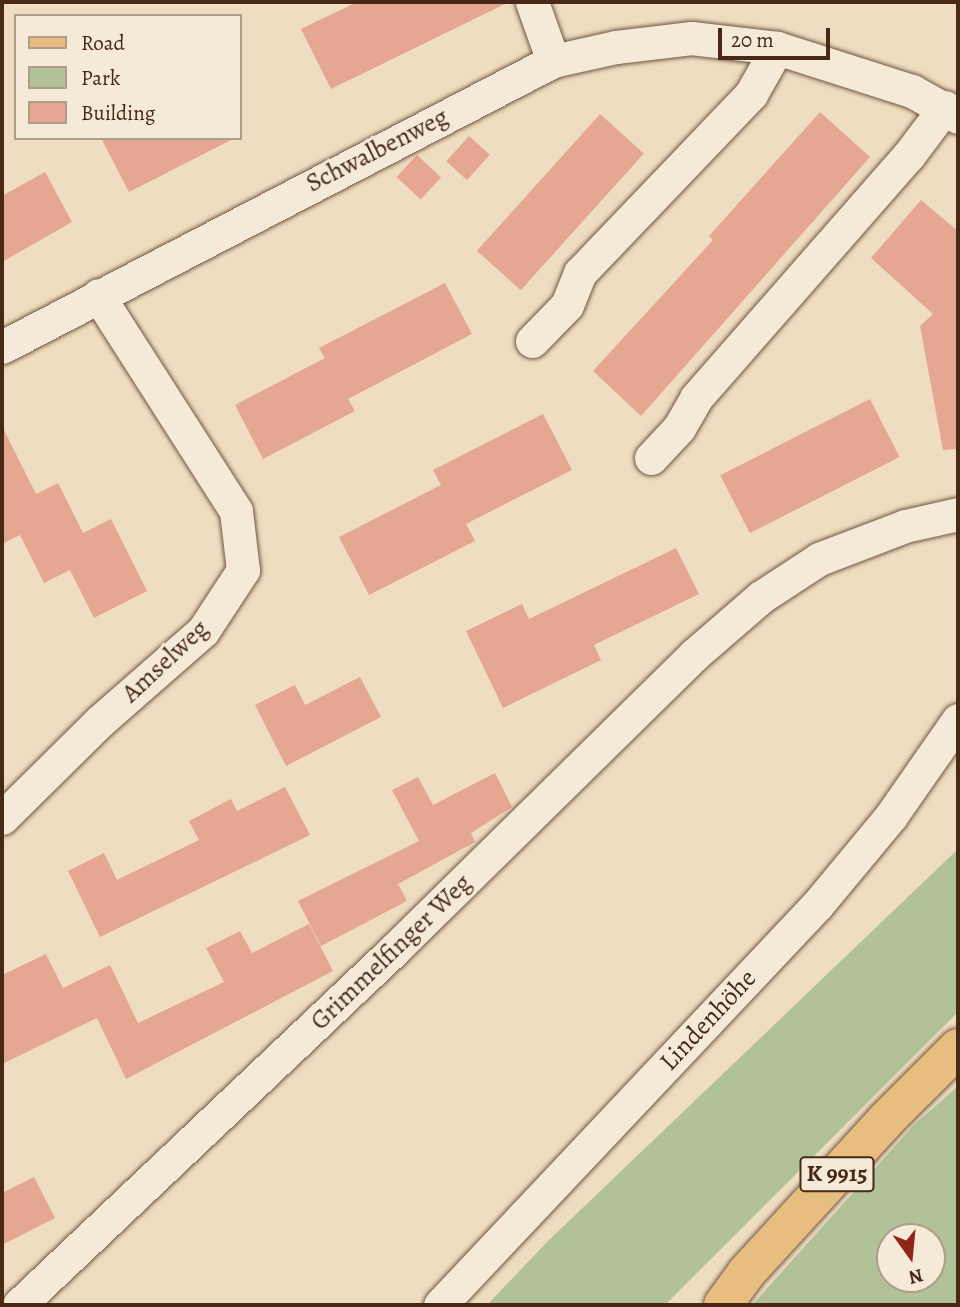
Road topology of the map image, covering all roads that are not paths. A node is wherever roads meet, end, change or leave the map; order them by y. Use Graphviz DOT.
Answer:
graph roads {
  1 [pos="532,2"];
  2 [pos="777,48"];
  3 [pos="552,61"];
  4 [pos="952,112"];
  5 [pos="98,295"];
  6 [pos="531,341"];
  7 [pos="2,347"];
  8 [pos="651,458"];
  9 [pos="958,514"];
  10 [pos="958,720"];
  11 [pos="2,818"];
  12 [pos="958,1048"];
  13 [pos="19,1305"];
  14 [pos="440,1305"];
  15 [pos="723,1305"];
  1 -- 3 [label="street"];
  2 -- 3 [label="street, Schwalbenweg"];
  2 -- 4 [label="street, Schwalbenweg"];
  2 -- 6 [label="street"];
  3 -- 5 [label="street, Schwalbenweg"];
  4 -- 8 [label="street, Schwalbenweg"];
  5 -- 7 [label="street, Schwalbenweg"];
  5 -- 11 [label="street, Amselweg"];
  9 -- 13 [label="street, Grimmelfinger Weg"];
  10 -- 14 [label="street, Lindenhöhe"];
  12 -- 15 [label="main road, K 9915"];
}
